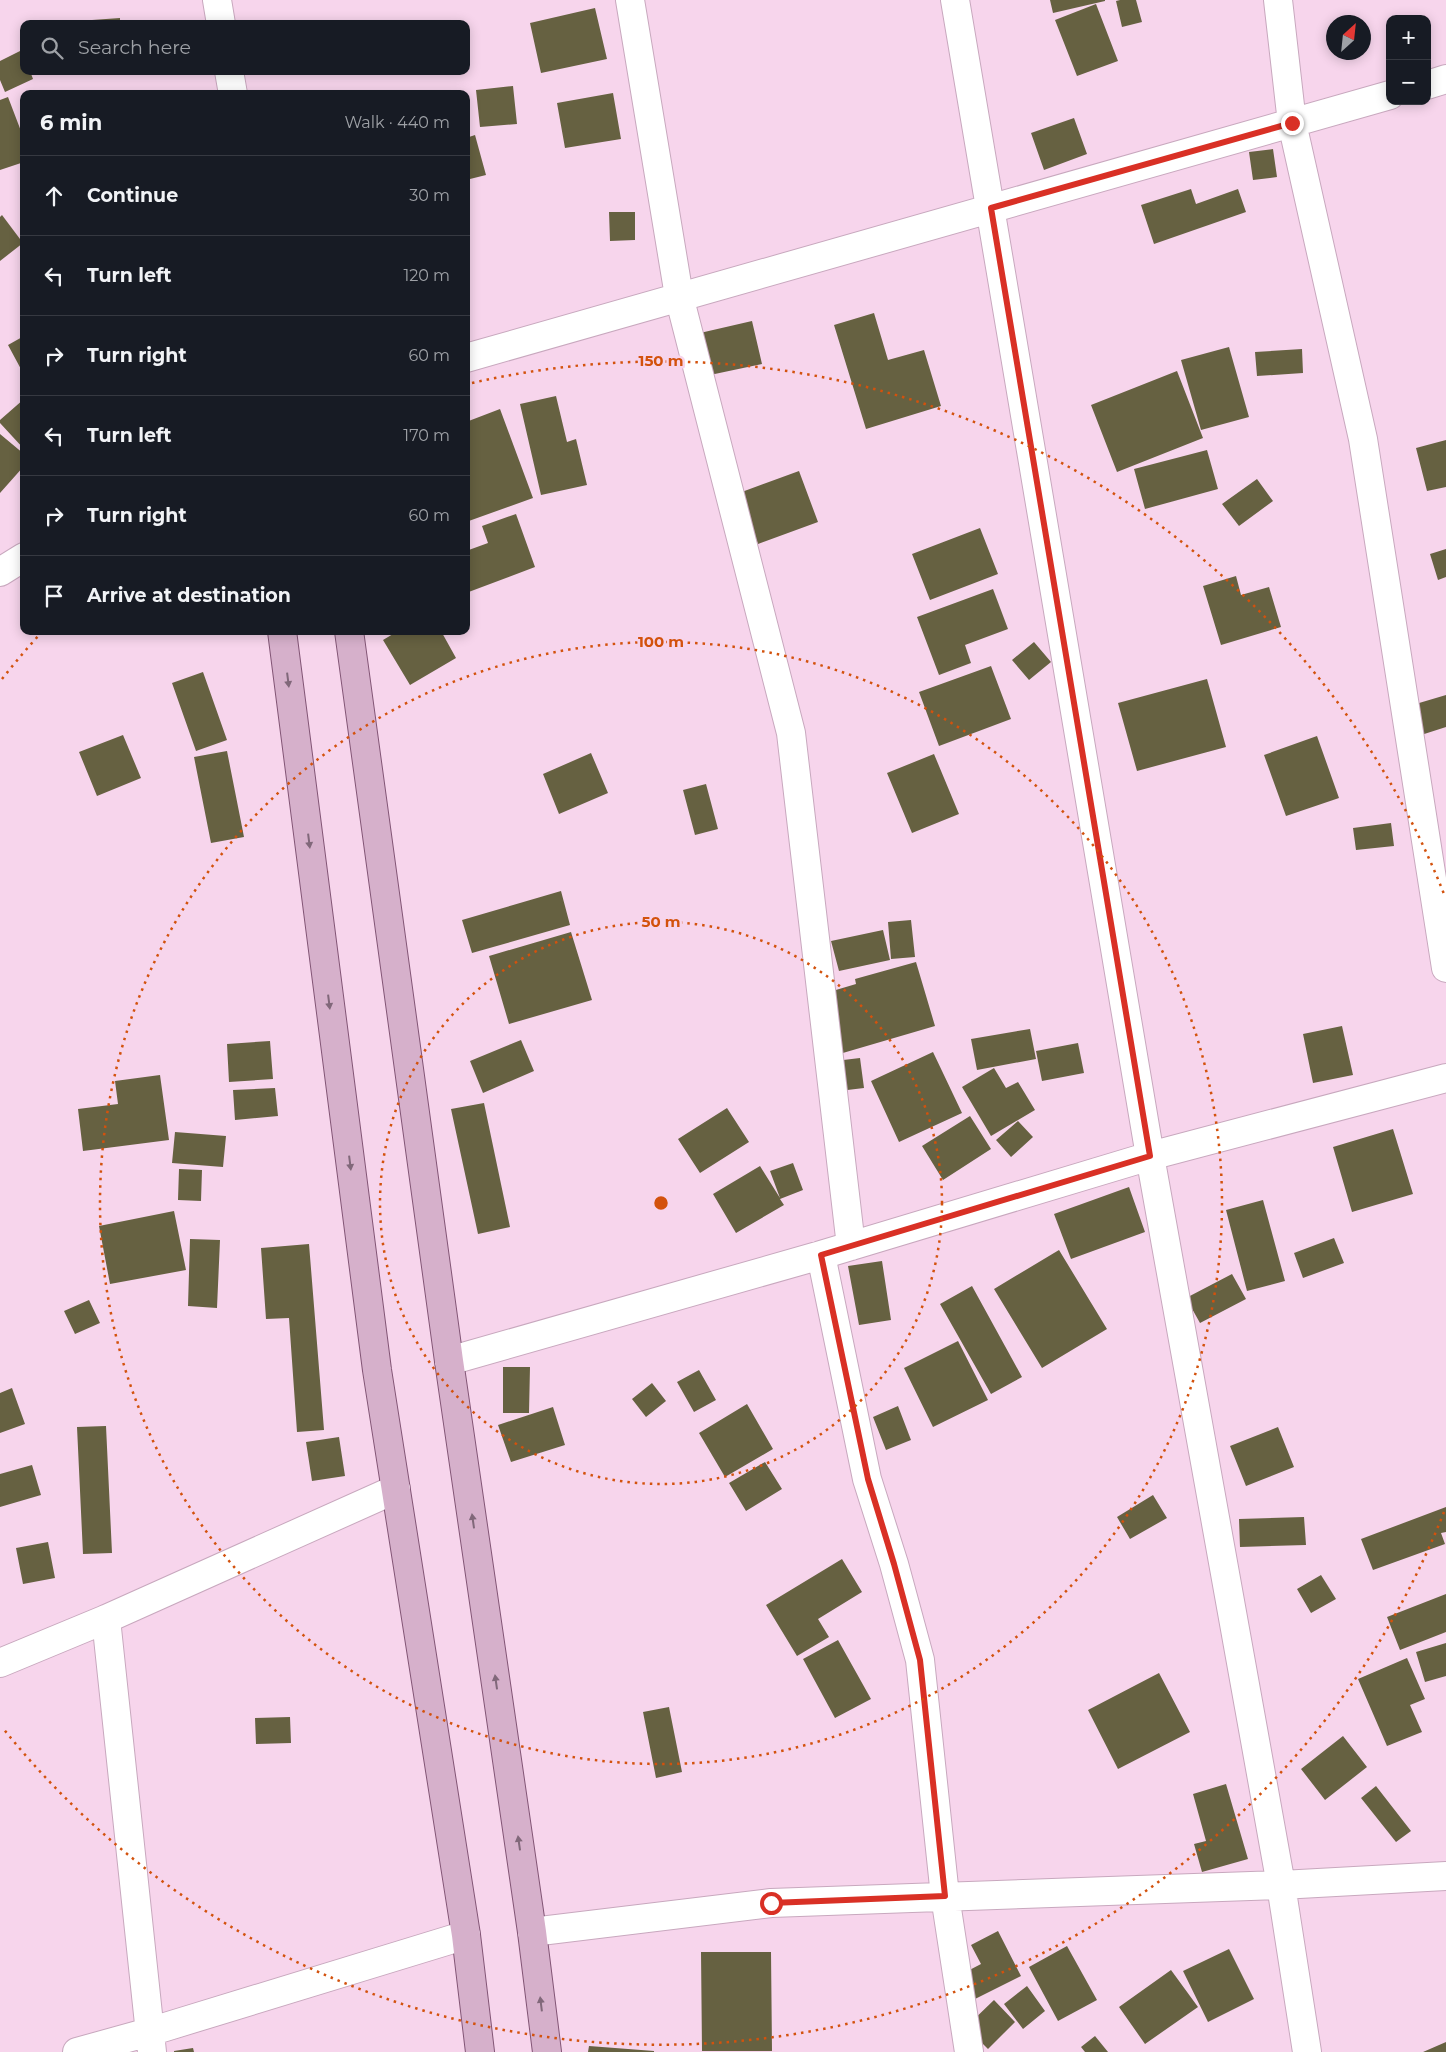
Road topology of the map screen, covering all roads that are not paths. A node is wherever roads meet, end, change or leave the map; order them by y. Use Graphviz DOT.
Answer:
graph roads {
  1 [pos="218,0"];
  2 [pos="630,0"];
  3 [pos="955,0"];
  4 [pos="1278,0"];
  5 [pos="220,20"];
  6 [pos="230,75"];
  7 [pos="1446,79"];
  8 [pos="1431,83"];
  9 [pos="232,90"];
  10 [pos="1386,96"];
  11 [pos="1292,123"];
  12 [pos="991,208"];
  13 [pos="679,296"];
  14 [pos="470,357"];
  15 [pos="20,560"];
  16 [pos="0,572"];
  17 [pos="283,635"];
  18 [pos="350,635"];
  19 [pos="1446,968"];
  20 [pos="1446,1078"];
  21 [pos="1150,1156"];
  22 [pos="851,1246"];
  23 [pos="821,1255"];
  24 [pos="449,1361"];
  25 [pos="396,1489"];
  26 [pos="106,1619"];
  27 [pos="0,1663"];
  28 [pos="1446,1876"];
  29 [pos="1281,1884"];
  30 [pos="945,1896"];
  31 [pos="532,1932"];
  32 [pos="466,1935"];
  33 [pos="150,2042"];
  34 [pos="77,2052"];
  35 [pos="480,2052"];
  36 [pos="547,2052"];
  37 [pos="969,2052"];
  38 [pos="1307,2052"];
  1 -- 5 [label="street"];
  2 -- 13 [label="street"];
  3 -- 12 [label="street"];
  4 -- 11 [label="street"];
  6 -- 9 [label="street"];
  7 -- 8 [label="street"];
  10 -- 11 [label="street"];
  11 -- 12 [label="street"];
  11 -- 19 [label="street"];
  12 -- 13 [label="street"];
  12 -- 21 [label="street"];
  13 -- 14 [label="street"];
  13 -- 22 [label="street"];
  15 -- 16 [label="street"];
  17 -- 25 [label="main road, one-way"];
  18 -- 24 [label="main road"];
  20 -- 21 [label="street"];
  21 -- 22 [label="street"];
  21 -- 29 [label="street"];
  22 -- 23 [label="street"];
  23 -- 24 [label="street"];
  23 -- 30 [label="street"];
  31 -- 24 [label="main road, one-way"];
  25 -- 26 [label="street"];
  25 -- 32 [label="main road"];
  26 -- 27 [label="street"];
  26 -- 33 [label="street"];
  28 -- 29 [label="street"];
  29 -- 30 [label="street"];
  29 -- 38 [label="street"];
  30 -- 31 [label="street"];
  30 -- 37 [label="street"];
  36 -- 31 [label="main road, one-way"];
  32 -- 33 [label="street"];
  32 -- 35 [label="main road"];
  33 -- 34 [label="street"];
}
